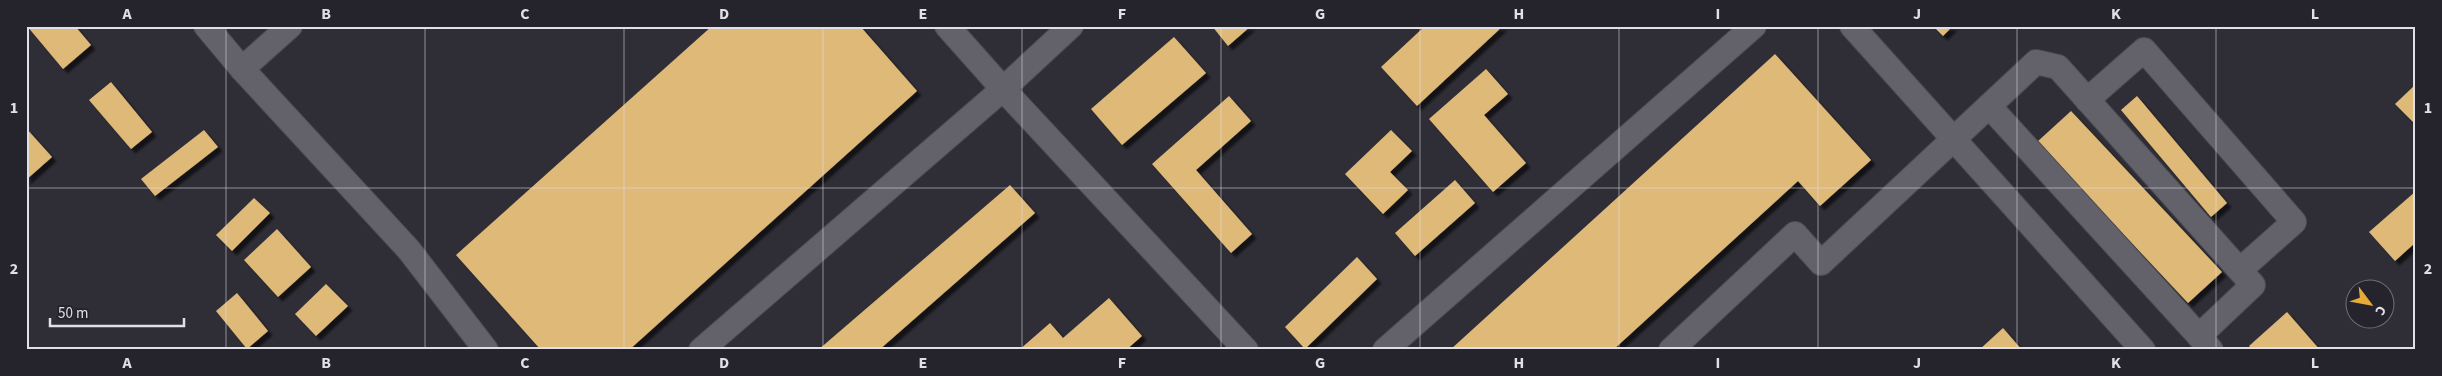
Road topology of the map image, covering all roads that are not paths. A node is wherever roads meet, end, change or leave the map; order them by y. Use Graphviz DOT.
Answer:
graph roads {
  1 [pos="206,26"];
  2 [pos="290,26"];
  3 [pos="947,26"];
  4 [pos="1071,26"];
  5 [pos="1754,26"];
  6 [pos="1852,26"];
  7 [pos="242,69"];
  8 [pos="1002,89"];
  9 [pos="2087,100"];
  10 [pos="1989,106"];
  11 [pos="1953,139"];
  12 [pos="2240,270"];
  13 [pos="2205,343"];
  14 [pos="486,350"];
  15 [pos="701,350"];
  16 [pos="1246,350"];
  17 [pos="1385,350"];
  18 [pos="1671,350"];
  19 [pos="2143,350"];
  1 -- 7 [label="lane"];
  2 -- 7 [label="lane"];
  3 -- 8 [label="lane"];
  4 -- 8 [label="lane"];
  5 -- 17 [label="lane"];
  6 -- 11 [label="lane"];
  7 -- 14 [label="lane"];
  8 -- 15 [label="lane"];
  8 -- 16 [label="lane"];
  9 -- 10 [label="lane"];
  9 -- 12 [label="lane"];
  9 -- 12 [label="lane"];
  10 -- 11 [label="lane"];
  10 -- 13 [label="lane"];
  11 -- 18 [label="lane"];
  11 -- 19 [label="lane"];
  12 -- 13 [label="lane"];
}
